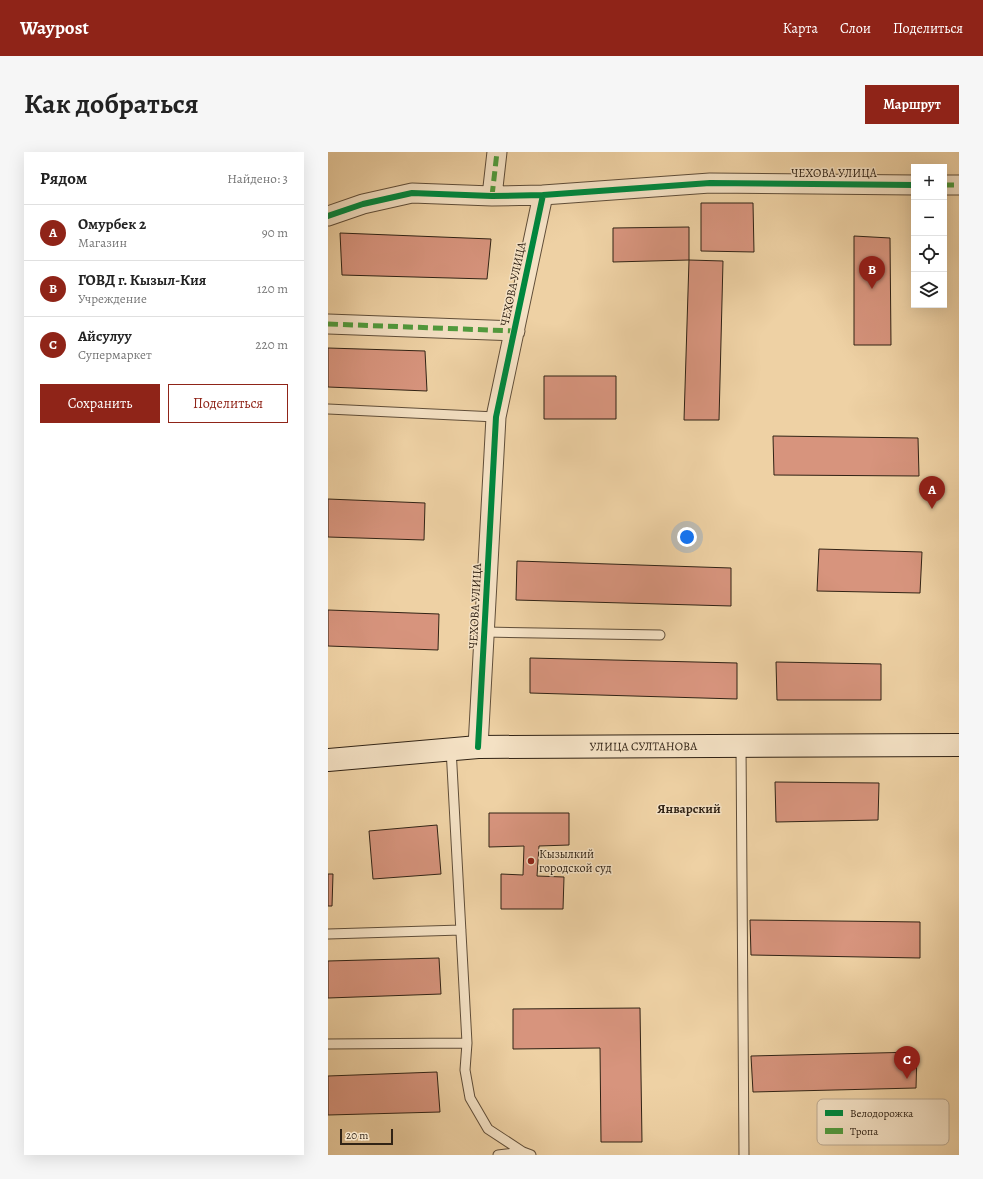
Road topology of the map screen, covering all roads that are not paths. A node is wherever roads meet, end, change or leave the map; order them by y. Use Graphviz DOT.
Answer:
graph roads {
  1 [pos="497,152"];
  2 [pos="911,185"];
  3 [pos="947,185"];
  4 [pos="959,185"];
  5 [pos="543,195"];
  6 [pos="492,196"];
  7 [pos="328,216"];
  8 [pos="328,324"];
  9 [pos="515,331"];
  10 [pos="328,409"];
  11 [pos="496,417"];
  12 [pos="485,632"];
  13 [pos="660,635"];
  14 [pos="959,745"];
  15 [pos="741,746"];
  16 [pos="478,747"];
  17 [pos="451,748"];
  18 [pos="328,760"];
  19 [pos="461,930"];
  20 [pos="328,934"];
  21 [pos="328,1044"];
  22 [pos="467,1044"];
  23 [pos="527,1153"];
  24 [pos="498,1155"];
  25 [pos="744,1155"];
  1 -- 6 [label="street"];
  2 -- 5 [label="street, ЧЕХОВА УЛИЦА"];
  3 -- 4 [label="street"];
  5 -- 6 [label="street"];
  5 -- 9 [label="street, ЧЕХОВА УЛИЦА"];
  6 -- 7 [label="street"];
  8 -- 9 [label="street"];
  9 -- 11 [label="street, ЧЕХОВА УЛИЦА"];
  10 -- 11 [label="lane"];
  11 -- 12 [label="street, ЧЕХОВА УЛИЦА"];
  12 -- 13 [label="lane"];
  12 -- 16 [label="street, ЧЕХОВА УЛИЦА"];
  14 -- 15 [label="main road, УЛИЦА СУЛТАНОВА"];
  15 -- 16 [label="main road, УЛИЦА СУЛТАНОВА"];
  15 -- 25 [label="lane"];
  16 -- 17 [label="main road, УЛИЦА СУЛТАНОВА"];
  17 -- 18 [label="main road, УЛИЦА СУЛТАНОВА"];
  17 -- 19 [label="lane"];
  19 -- 20 [label="lane"];
  19 -- 22 [label="lane"];
  21 -- 22 [label="lane"];
  22 -- 23 [label="lane"];
  23 -- 24 [label="lane"];
}
